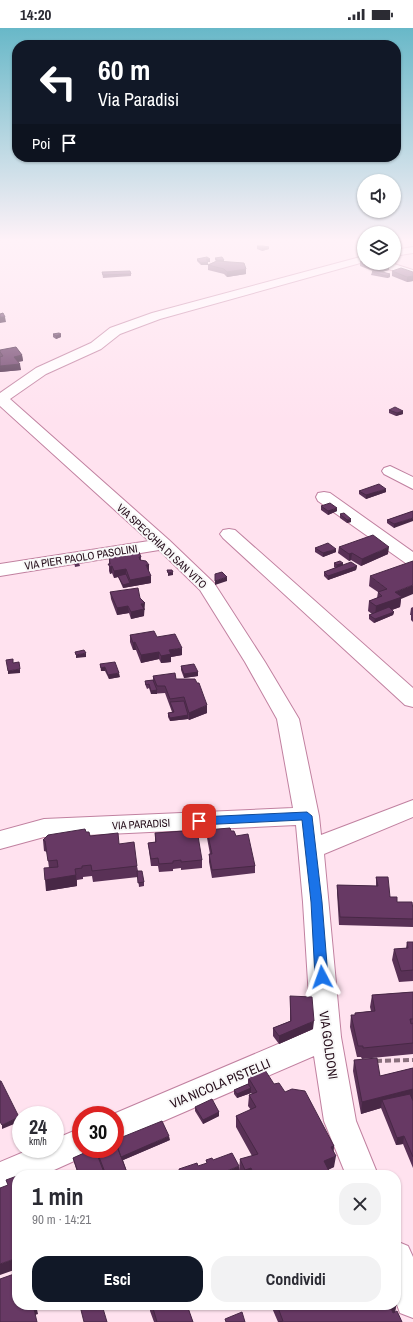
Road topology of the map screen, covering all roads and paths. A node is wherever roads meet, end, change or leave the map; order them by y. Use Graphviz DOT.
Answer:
graph roads {
  1 [pos="216,300"];
  2 [pos="1,399"];
  3 [pos="390,471"];
  4 [pos="413,484"];
  5 [pos="324,497"];
  6 [pos="229,534"];
  7 [pos="162,544"];
  8 [pos="413,560"];
  9 [pos="0,570"];
  10 [pos="413,700"];
  11 [pos="413,808"];
  12 [pos="307,816"];
  13 [pos="0,840"];
  14 [pos="310,850"];
  15 [pos="326,1037"];
  16 [pos="413,1060"];
  17 [pos="368,1061"];
  18 [pos="124,1124"];
  19 [pos="72,1147"];
  20 [pos="19,1170"];
  21 [pos="360,1170"];
  22 [pos="12,1173"];
  23 [pos="0,1178"];
  24 [pos="401,1270"];
  25 [pos="413,1300"];
  1 -- 2 [label="street"];
  2 -- 7 [label="street, VIA SPECCHIA DI SAN VITO"];
  3 -- 4 [label="street"];
  5 -- 8 [label="street"];
  6 -- 10 [label="street"];
  7 -- 9 [label="street, VIA PIER PAOLO PASOLINI"];
  7 -- 12 [label="street, VIA SPECCHIA DI SAN VITO"];
  11 -- 14 [label="street"];
  12 -- 13 [label="street, VIA PARADISI"];
  12 -- 14 [label="street, VIA GOLDONI"];
  14 -- 15 [label="street, VIA GOLDONI"];
  15 -- 18 [label="street, VIA NICOLA PISTELLI"];
  15 -- 21 [label="street, VIA GOLDONI"];
  16 -- 17 [label="path"];
  19 -- 20 [label="street"];
  22 -- 23 [label="street"];
  24 -- 25 [label="street"];
}
